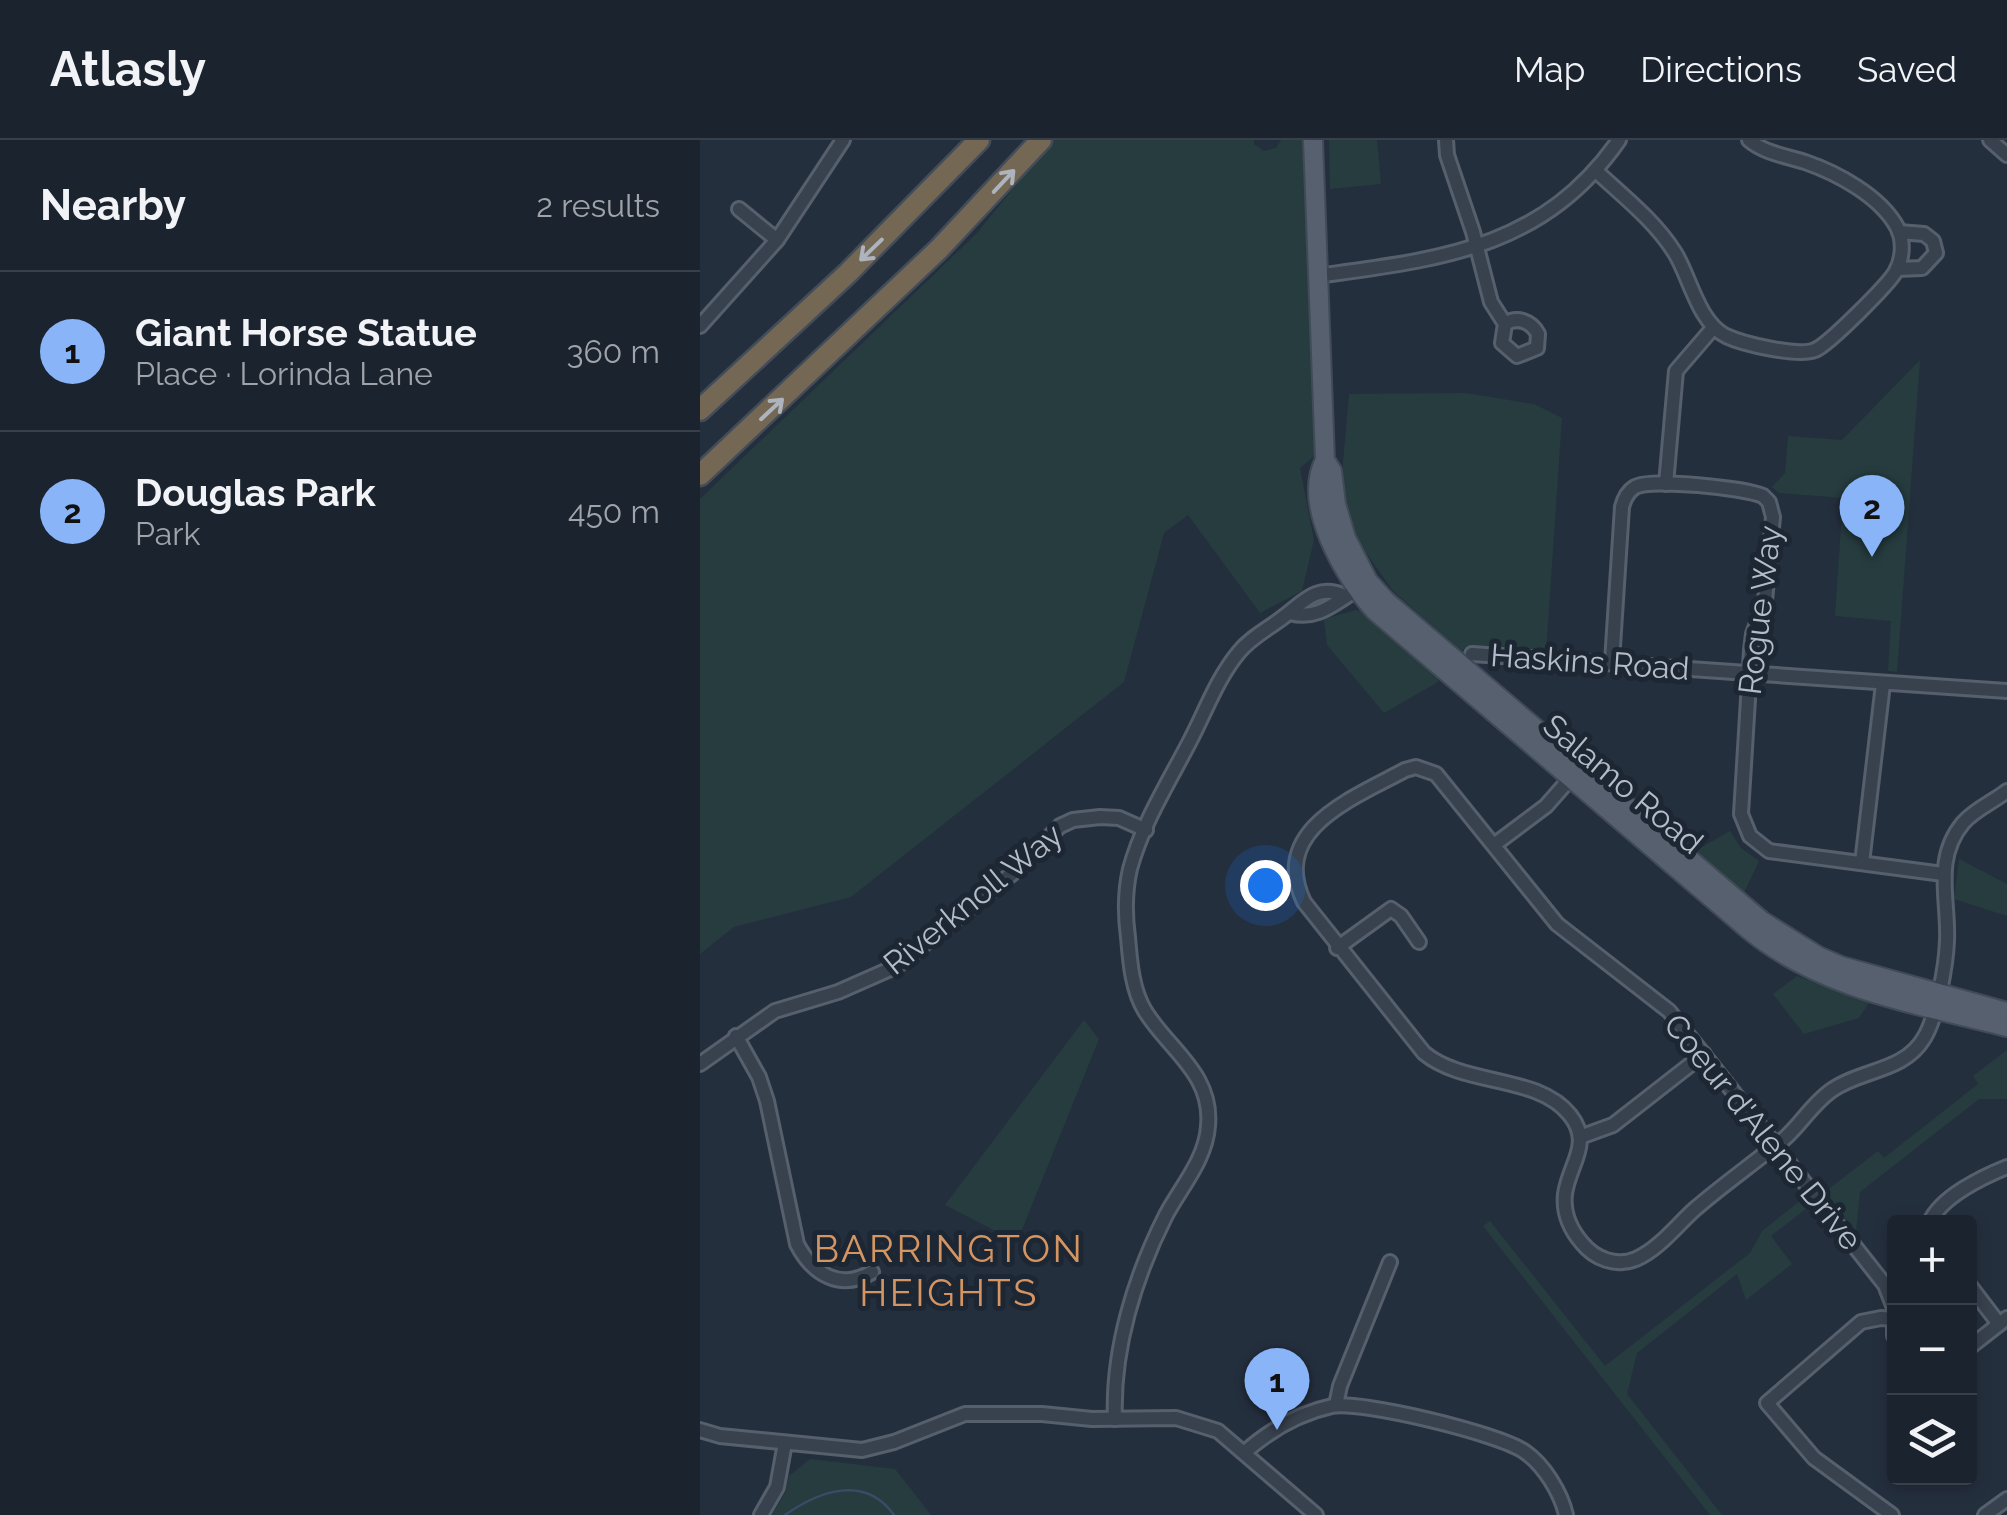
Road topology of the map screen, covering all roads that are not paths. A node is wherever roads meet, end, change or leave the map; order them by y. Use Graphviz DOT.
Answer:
graph roads {
  1 [pos="843,140"];
  2 [pos="979,140"];
  3 [pos="1041,140"];
  4 [pos="1313,140"];
  5 [pos="1446,140"];
  6 [pos="1620,140"];
  7 [pos="1749,140"];
  8 [pos="1990,140"];
  9 [pos="2007,155"];
  10 [pos="1596,171"];
  11 [pos="739,209"];
  12 [pos="1899,232"];
  13 [pos="777,240"];
  14 [pos="1478,248"];
  15 [pos="1897,269"];
  16 [pos="1317,276"];
  17 [pos="1505,324"];
  18 [pos="700,326"];
  19 [pos="1713,328"];
  20 [pos="700,410"];
  21 [pos="700,475"];
  22 [pos="1666,484"];
  23 [pos="1356,589"];
  24 [pos="1472,654"];
  25 [pos="1612,662"];
  26 [pos="1749,674"];
  27 [pos="1883,684"];
  28 [pos="2007,691"];
  29 [pos="1575,772"];
  30 [pos="2007,792"];
  31 [pos="1146,830"];
  32 [pos="1494,845"];
  33 [pos="1862,863"];
  34 [pos="1943,874"];
  35 [pos="1418,942"];
  36 [pos="1337,948"];
  37 [pos="1936,1001"];
  38 [pos="2007,1012"];
  39 [pos="2007,1027"];
  40 [pos="736,1036"];
  41 [pos="1704,1054"];
  42 [pos="700,1064"];
  43 [pos="1580,1137"];
  44 [pos="1776,1146"];
  45 [pos="2007,1168"];
  46 [pos="1935,1215"];
  47 [pos="1390,1262"];
  48 [pos="872,1272"];
  49 [pos="1977,1293"];
  50 [pos="1892,1305"];
  51 [pos="1887,1319"];
  52 [pos="2003,1321"];
  53 [pos="1977,1341"];
  54 [pos="1336,1405"];
  55 [pos="1115,1419"];
  56 [pos="700,1430"];
  57 [pos="785,1443"];
  58 [pos="1244,1452"];
  59 [pos="2007,1499"];
  60 [pos="762,1515"];
  61 [pos="1316,1515"];
  62 [pos="1566,1515"];
  63 [pos="1892,1515"];
  64 [pos="1986,1515"];
  1 -- 13 [label="street"];
  2 -- 20 [label="highway, one-way"];
  21 -- 3 [label="highway, one-way"];
  4 -- 16 [label="main road, Salamo Road"];
  5 -- 14 [label="street"];
  6 -- 10 [label="street"];
  7 -- 12 [label="street"];
  8 -- 9 [label="street"];
  10 -- 14 [label="street"];
  10 -- 19 [label="street"];
  11 -- 13 [label="street"];
  12 -- 15 [label="street"];
  12 -- 15 [label="street"];
  13 -- 18 [label="street"];
  14 -- 16 [label="street"];
  14 -- 17 [label="street"];
  15 -- 19 [label="street"];
  16 -- 23 [label="main road, Salamo Road"];
  19 -- 22 [label="street"];
  22 -- 25 [label="street, Rogue Way"];
  22 -- 26 [label="street, Rogue Way"];
  23 -- 29 [label="main road, Salamo Road"];
  23 -- 31 [label="street"];
  24 -- 25 [label="street, Haskins Road"];
  25 -- 26 [label="street, Haskins Road"];
  26 -- 27 [label="street, Haskins Road"];
  26 -- 33 [label="street, Rogue Way"];
  27 -- 28 [label="street, Haskins Road"];
  27 -- 33 [label="street"];
  29 -- 32 [label="street"];
  29 -- 37 [label="main road, Salamo Road"];
  30 -- 34 [label="street"];
  31 -- 40 [label="street, Riverknoll Way"];
  31 -- 55 [label="street"];
  32 -- 36 [label="street, Coeur d'Alene Drive"];
  32 -- 41 [label="street, Coeur d'Alene Drive"];
  33 -- 34 [label="street, Rogue Way"];
  34 -- 37 [label="street"];
  35 -- 36 [label="street"];
  36 -- 43 [label="street, Coeur d'Alene Drive"];
  37 -- 38 [label="main road, Salamo Road"];
  37 -- 39 [label="main road, Salamo Road"];
  37 -- 44 [label="street"];
  40 -- 42 [label="street, Riverknoll Way"];
  40 -- 48 [label="street"];
  41 -- 43 [label="street"];
  41 -- 44 [label="street, Coeur d'Alene Drive"];
  43 -- 44 [label="street"];
  44 -- 50 [label="street, Coeur d'Alene Drive"];
  45 -- 46 [label="street"];
  47 -- 54 [label="street"];
  49 -- 52 [label="street"];
  51 -- 63 [label="street"];
  52 -- 53 [label="street"];
  54 -- 58 [label="street"];
  54 -- 62 [label="street"];
  55 -- 57 [label="street"];
  55 -- 58 [label="street"];
  56 -- 57 [label="street"];
  57 -- 60 [label="street"];
  58 -- 61 [label="street"];
  59 -- 64 [label="street"];
}
